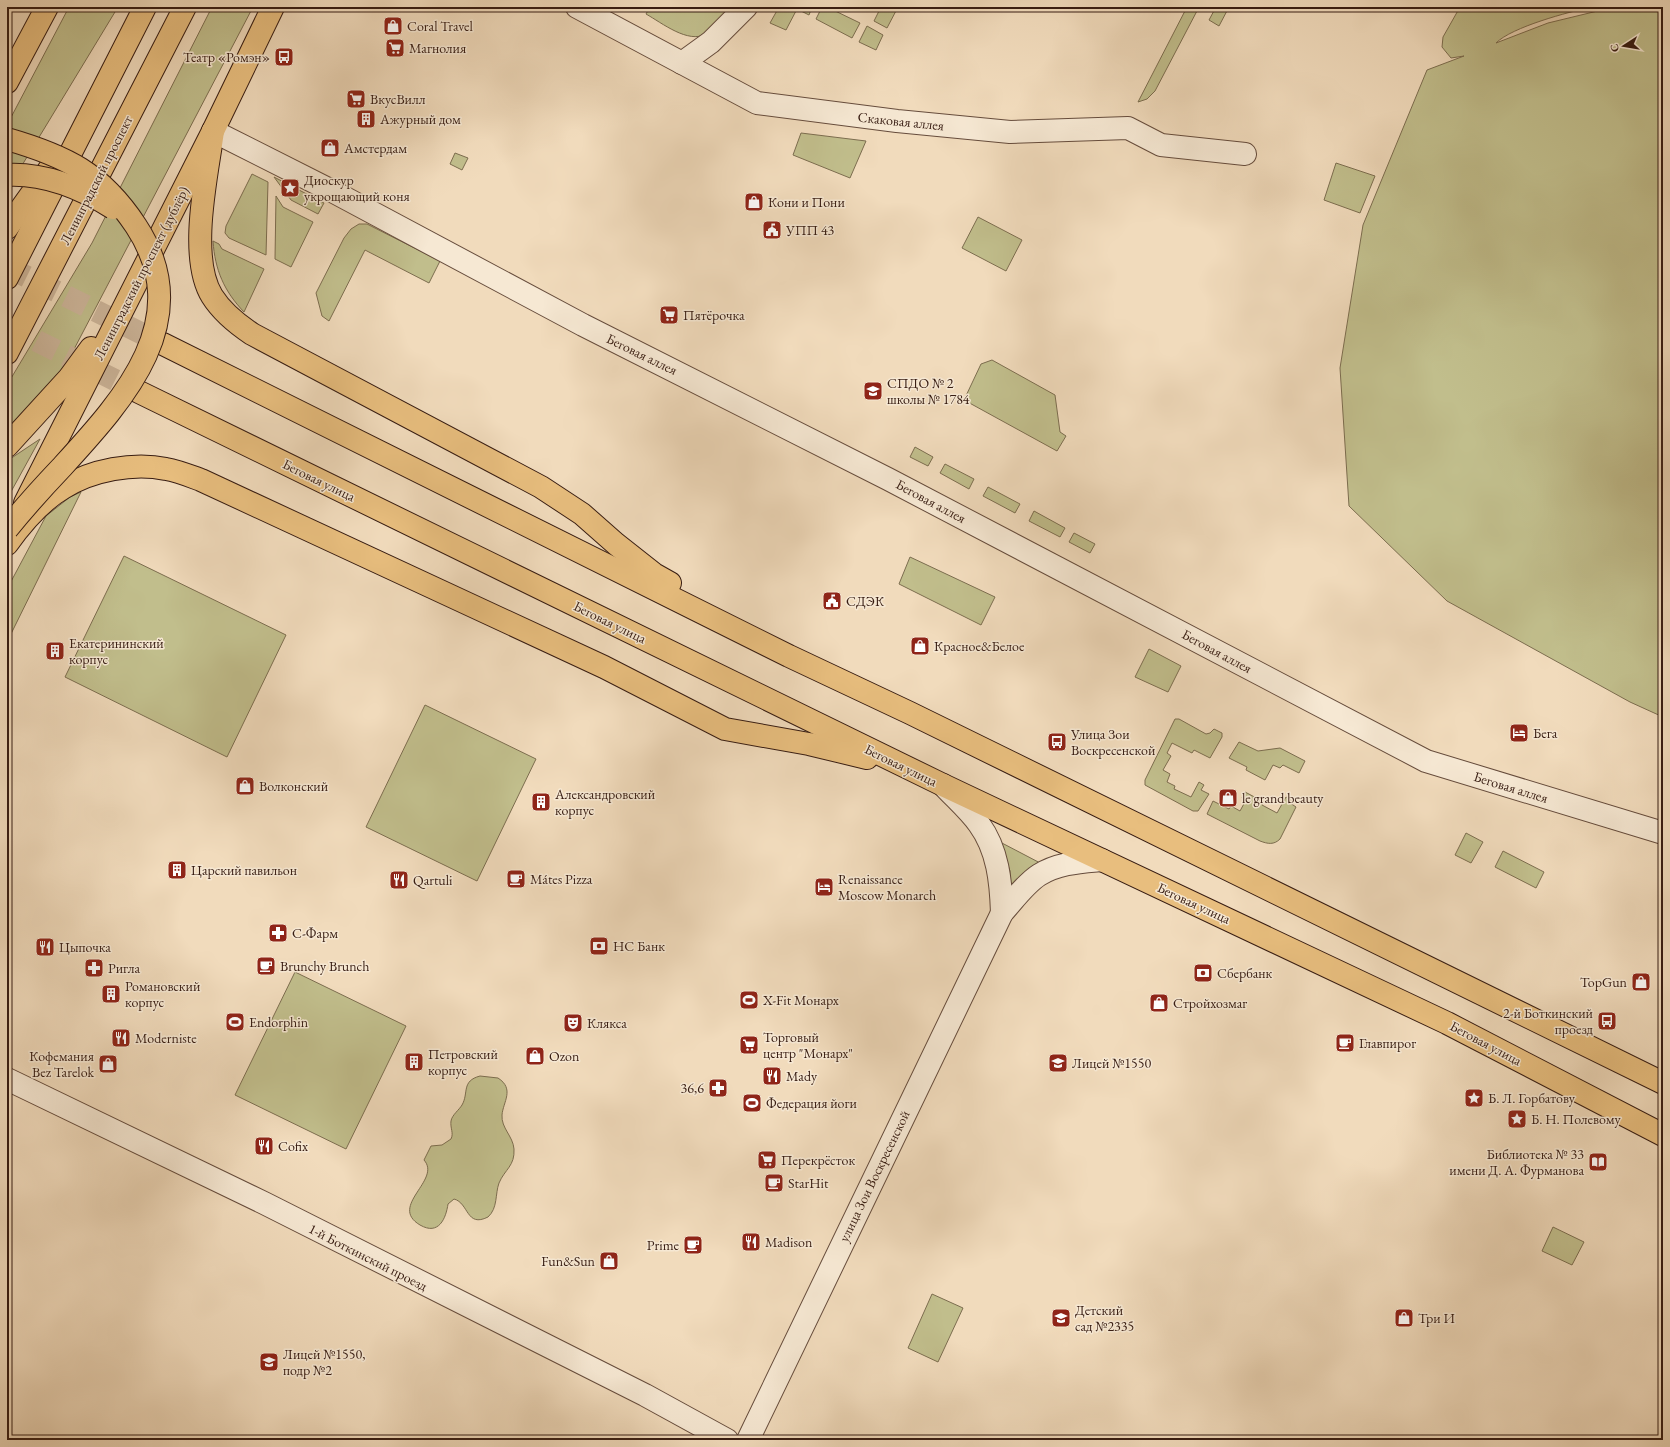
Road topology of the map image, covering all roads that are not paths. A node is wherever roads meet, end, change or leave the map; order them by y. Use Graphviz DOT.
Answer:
graph roads {
  1 [pos="47,7"];
  2 [pos="145,7"];
  3 [pos="185,7"];
  4 [pos="273,7"];
  5 [pos="577,7"];
  6 [pos="746,7"];
  7 [pos="15,60"];
  8 [pos="682,63"];
  9 [pos="7,82"];
  10 [pos="99,100"];
  11 [pos="213,131"];
  12 [pos="7,139"];
  13 [pos="1245,154"];
  14 [pos="7,175"];
  15 [pos="134,222"];
  16 [pos="7,228"];
  17 [pos="147,260"];
  18 [pos="7,278"];
  19 [pos="163,344"];
  20 [pos="7,353"];
  21 [pos="139,392"];
  22 [pos="7,446"];
  23 [pos="7,529"];
  24 [pos="7,538"];
  25 [pos="7,544"];
  26 [pos="789,656"];
  27 [pos="905,767"];
  28 [pos="943,785"];
  29 [pos="1663,833"];
  30 [pos="1102,860"];
  31 [pos="1002,913"];
  32 [pos="7,1080"];
  33 [pos="1663,1083"];
  34 [pos="1663,1135"];
  35 [pos="727,1440"];
  36 [pos="748,1440"];
  1 -- 7 [label="main road"];
  2 -- 10 [label="main road"];
  3 -- 20 [label="main road, Ленинградский проспект"];
  4 -- 11 [label="main road, Ленинградский проспект (дублёр)"];
  5 -- 8 [label="street, Скаковая аллея"];
  6 -- 8 [label="street"];
  7 -- 9 [label="main road"];
  8 -- 13 [label="street, Скаковая аллея"];
  10 -- 16 [label="main road"];
  10 -- 18 [label="main road"];
  11 -- 17 [label="main road, Ленинградский проспект (дублёр)"];
  11 -- 26 [label="main road"];
  11 -- 29 [label="street, Беговая аллея"];
  12 -- 15 [label="main road, bridge"];
  14 -- 15 [label="main road, bridge"];
  15 -- 23 [label="main road, bridge"];
  17 -- 22 [label="main road"];
  17 -- 24 [label="main road, Ленинградский проспект (дублёр)"];
  19 -- 26 [label="main road"];
  21 -- 27 [label="main road, Беговая улица"];
  25 -- 27 [label="main road"];
  26 -- 33 [label="main road"];
  27 -- 28 [label="main road, Беговая улица"];
  28 -- 30 [label="main road, Беговая улица"];
  28 -- 31 [label="street, улица Зои Воскресенской"];
  30 -- 31 [label="street, улица Зои Воскресенской"];
  30 -- 34 [label="main road, Беговая улица"];
  31 -- 36 [label="street, улица Зои Воскресенской"];
  32 -- 35 [label="street, 1-й Боткинский проезд"];
}
